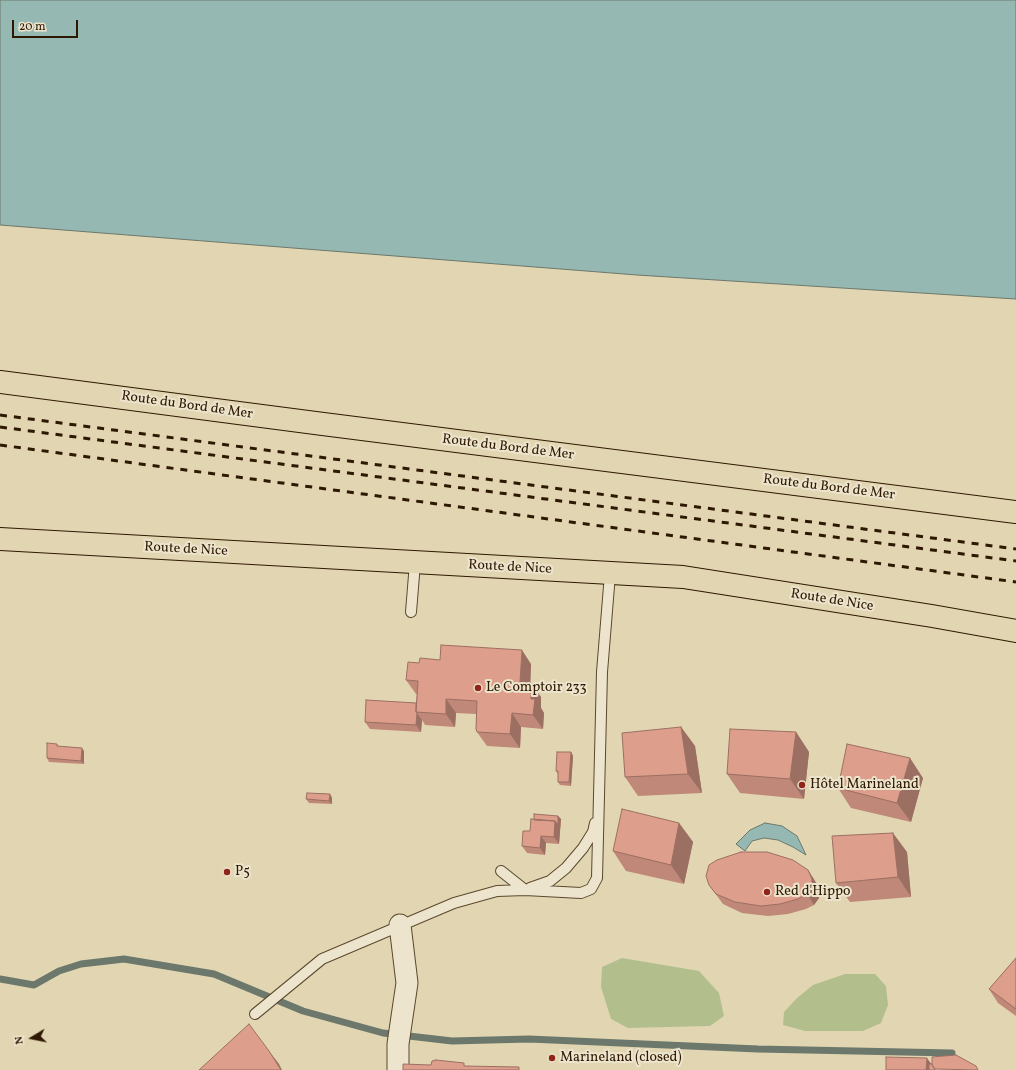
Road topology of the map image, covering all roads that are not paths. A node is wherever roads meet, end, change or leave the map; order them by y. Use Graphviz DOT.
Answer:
graph roads {
  1 [pos="0,382"];
  2 [pos="1016,512"];
  3 [pos="0,539"];
  4 [pos="415,563"];
  5 [pos="610,574"];
  6 [pos="411,612"];
  7 [pos="1016,631"];
  8 [pos="598,816"];
  9 [pos="500,871"];
  10 [pos="525,890"];
  11 [pos="400,925"];
  12 [pos="258,1011"];
  13 [pos="398,1070"];
  1 -- 2 [label="main road, Route du Bord de Mer"];
  3 -- 4 [label="main road, Route de Nice"];
  4 -- 5 [label="main road, Route de Nice"];
  4 -- 6 [label="lane"];
  5 -- 7 [label="main road, Route de Nice"];
  5 -- 8 [label="lane"];
  8 -- 10 [label="lane"];
  8 -- 10 [label="lane"];
  9 -- 10 [label="lane"];
  10 -- 11 [label="lane"];
  11 -- 12 [label="lane"];
  11 -- 13 [label="street"];
}
